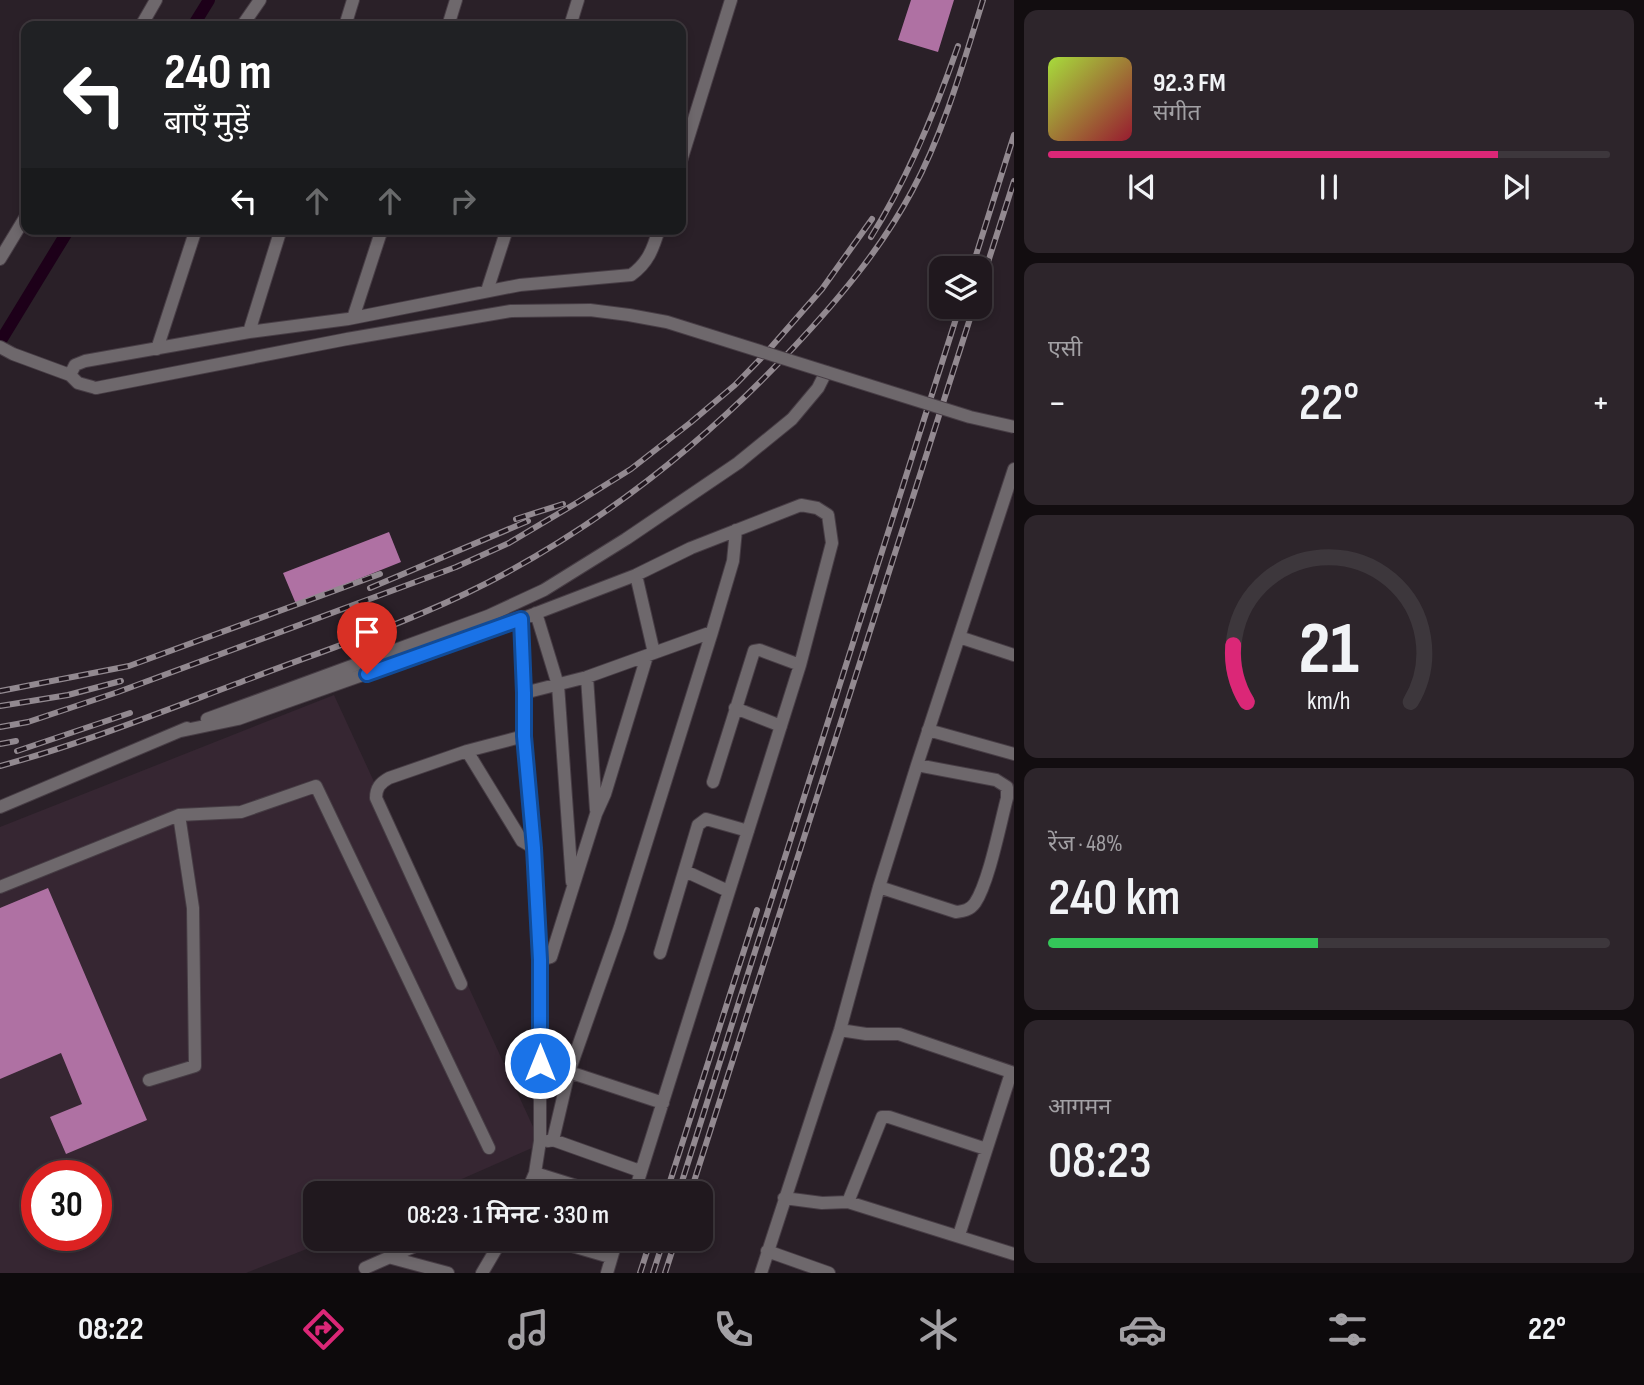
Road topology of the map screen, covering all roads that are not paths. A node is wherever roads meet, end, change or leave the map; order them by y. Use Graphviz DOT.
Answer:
graph roads {
  1 [pos="156,0"];
  2 [pos="353,0"];
  3 [pos="456,0"];
  4 [pos="578,0"];
  5 [pos="732,0"];
  6 [pos="256,5"];
  7 [pos="144,21"];
  8 [pos="245,21"];
  9 [pos="347,21"];
  10 [pos="450,21"];
  11 [pos="571,21"];
  12 [pos="686,145"];
  13 [pos="21,224"];
  14 [pos="193,235"];
  15 [pos="279,235"];
  16 [pos="380,235"];
  17 [pos="505,235"];
  18 [pos="657,235"];
  19 [pos="0,259"];
  20 [pos="488,291"];
  21 [pos="354,318"];
  22 [pos="249,332"];
  23 [pos="2,348"];
  24 [pos="157,349"];
  25 [pos="826,372"];
  26 [pos="70,375"];
  27 [pos="1014,427"];
  28 [pos="1014,469"];
  29 [pos="737,530"];
  30 [pos="636,575"];
  31 [pos="536,613"];
  32 [pos="521,619"];
  33 [pos="712,632"];
  34 [pos="959,637"];
  35 [pos="650,654"];
  36 [pos="1014,655"];
  37 [pos="800,665"];
  38 [pos="587,677"];
  39 [pos="558,685"];
  40 [pos="524,693"];
  41 [pos="735,708"];
  42 [pos="781,726"];
  43 [pos="928,730"];
  44 [pos="181,731"];
  45 [pos="524,736"];
  46 [pos="467,751"];
  47 [pos="1014,754"];
  48 [pos="917,765"];
  49 [pos="713,782"];
  50 [pos="0,807"];
  51 [pos="596,814"];
  52 [pos="179,815"];
  53 [pos="748,831"];
  54 [pos="534,848"];
  55 [pos="685,871"];
  56 [pos="0,887"];
  57 [pos="879,887"];
  58 [pos="572,891"];
  59 [pos="728,891"];
  60 [pos="660,953"];
  61 [pos="540,960"];
  62 [pos="461,984"];
  63 [pos="840,1030"];
  64 [pos="569,1072"];
  65 [pos="1013,1073"];
  66 [pos="149,1080"];
  67 [pos="663,1103"];
  68 [pos="547,1141"];
  69 [pos="489,1148"];
  70 [pos="986,1149"];
  71 [pos="640,1171"];
  72 [pos="535,1173"];
  73 [pos="532,1181"];
  74 [pos="561,1181"];
  75 [pos="637,1181"];
  76 [pos="784,1199"];
  77 [pos="848,1202"];
  78 [pos="959,1235"];
  79 [pos="406,1251"];
  80 [pos="495,1251"];
  81 [pos="589,1251"];
  82 [pos="612,1251"];
  83 [pos="767,1251"];
  84 [pos="1014,1255"];
  85 [pos="610,1257"];
  86 [pos="392,1258"];
  87 [pos="365,1268"];
  88 [pos="448,1273"];
  89 [pos="482,1273"];
  90 [pos="607,1273"];
  91 [pos="761,1273"];
  92 [pos="827,1273"];
  1 -- 7 [label="street"];
  2 -- 9 [label="street"];
  3 -- 10 [label="street"];
  4 -- 11 [label="street"];
  5 -- 12 [label="street"];
  6 -- 8 [label="street"];
  13 -- 19 [label="street"];
  14 -- 24 [label="street"];
  15 -- 22 [label="street"];
  16 -- 21 [label="street"];
  17 -- 20 [label="street"];
  18 -- 20 [label="street"];
  20 -- 21 [label="street"];
  21 -- 22 [label="street"];
  22 -- 24 [label="street"];
  23 -- 26 [label="street"];
  24 -- 26 [label="street"];
  25 -- 26 [label="street, bridge"];
  25 -- 27 [label="street, bridge"];
  25 -- 44 [label="street"];
  28 -- 34 [label="street"];
  29 -- 30 [label="street"];
  29 -- 33 [label="street"];
  29 -- 37 [label="street"];
  30 -- 31 [label="street"];
  30 -- 35 [label="street"];
  31 -- 32 [label="street"];
  31 -- 39 [label="street"];
  32 -- 40 [label="street"];
  32 -- 44 [label="street"];
  33 -- 35 [label="street"];
  33 -- 64 [label="street"];
  34 -- 36 [label="street"];
  34 -- 43 [label="street"];
  35 -- 38 [label="street"];
  35 -- 51 [label="street"];
  37 -- 41 [label="street"];
  37 -- 42 [label="street"];
  38 -- 39 [label="street"];
  38 -- 51 [label="street"];
  39 -- 40 [label="street"];
  39 -- 58 [label="street"];
  40 -- 45 [label="street"];
  41 -- 42 [label="street"];
  41 -- 49 [label="street"];
  42 -- 53 [label="street"];
  43 -- 47 [label="street"];
  43 -- 48 [label="street"];
  44 -- 50 [label="street"];
  45 -- 46 [label="street"];
  45 -- 54 [label="street"];
  46 -- 54 [label="street"];
  46 -- 62 [label="street"];
  48 -- 57 [label="street"];
  48 -- 57 [label="street"];
  51 -- 58 [label="street"];
  52 -- 56 [label="street"];
  52 -- 66 [label="street"];
  52 -- 69 [label="street"];
  53 -- 55 [label="street"];
  53 -- 59 [label="street"];
  54 -- 61 [label="street"];
  55 -- 59 [label="street"];
  55 -- 60 [label="street"];
  57 -- 63 [label="street"];
  58 -- 61 [label="street"];
  59 -- 67 [label="street"];
  61 -- 68 [label="street"];
  63 -- 65 [label="street"];
  63 -- 76 [label="street"];
  64 -- 67 [label="street"];
  64 -- 68 [label="street"];
  65 -- 70 [label="street"];
  67 -- 71 [label="street"];
  68 -- 71 [label="street"];
  68 -- 72 [label="street"];
  70 -- 77 [label="street"];
  70 -- 78 [label="street"];
  71 -- 75 [label="street"];
  72 -- 73 [label="street"];
  72 -- 74 [label="street"];
  76 -- 77 [label="street"];
  76 -- 83 [label="street"];
  77 -- 78 [label="street"];
  78 -- 84 [label="street"];
  79 -- 86 [label="street"];
  80 -- 89 [label="street"];
  81 -- 85 [label="street"];
  82 -- 85 [label="street"];
  83 -- 91 [label="street"];
  83 -- 92 [label="street"];
  85 -- 90 [label="street"];
  86 -- 87 [label="street"];
  86 -- 88 [label="street"];
}
